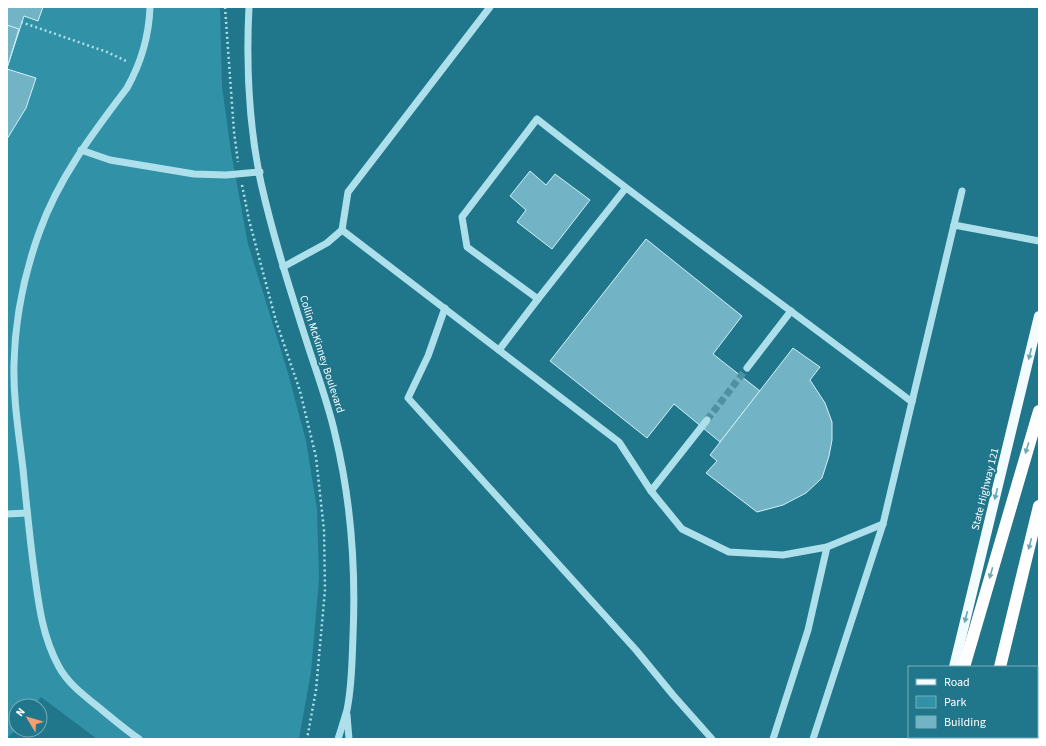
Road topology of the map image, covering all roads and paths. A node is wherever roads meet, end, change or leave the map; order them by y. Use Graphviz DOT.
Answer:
graph roads {
  1 [pos="150,7"];
  2 [pos="225,7"];
  3 [pos="249,7"];
  4 [pos="490,7"];
  5 [pos="21,22"];
  6 [pos="138,67"];
  7 [pos="81,150"];
  8 [pos="260,172"];
  9 [pos="240,174"];
  10 [pos="625,188"];
  11 [pos="962,191"];
  12 [pos="954,225"];
  13 [pos="342,230"];
  14 [pos="1039,241"];
  15 [pos="284,267"];
  16 [pos="538,299"];
  17 [pos="445,308"];
  18 [pos="791,311"];
  19 [pos="1039,316"];
  20 [pos="499,350"];
  21 [pos="747,368"];
  22 [pos="912,402"];
  23 [pos="1039,411"];
  24 [pos="707,420"];
  25 [pos="651,491"];
  26 [pos="1039,506"];
  27 [pos="27,513"];
  28 [pos="7,514"];
  29 [pos="883,524"];
  30 [pos="827,547"];
  31 [pos="954,666"];
  32 [pos="964,666"];
  33 [pos="1000,666"];
  34 [pos="346,710"];
  35 [pos="139,739"];
  36 [pos="307,739"];
  37 [pos="338,739"];
  38 [pos="349,739"];
  39 [pos="712,739"];
  40 [pos="773,739"];
  41 [pos="813,739"];
  1 -- 6 [label="street"];
  2 -- 9 [label="path"];
  3 -- 8 [label="street, Collin McKinney Boulevard"];
  4 -- 13 [label="street"];
  5 -- 6 [label="path"];
  6 -- 7 [label="street"];
  7 -- 9 [label="street"];
  7 -- 27 [label="street"];
  8 -- 9 [label="street"];
  8 -- 15 [label="street, Collin McKinney Boulevard"];
  9 -- 36 [label="path"];
  10 -- 16 [label="street"];
  10 -- 16 [label="street"];
  10 -- 18 [label="street"];
  11 -- 12 [label="street"];
  12 -- 14 [label="street"];
  12 -- 22 [label="street"];
  13 -- 15 [label="street"];
  13 -- 17 [label="street"];
  15 -- 34 [label="street, Collin McKinney Boulevard"];
  16 -- 20 [label="street"];
  17 -- 20 [label="street"];
  17 -- 39 [label="street"];
  18 -- 21 [label="street"];
  18 -- 22 [label="street"];
  19 -- 31 [label="main road, State Highway 121, one-way"];
  20 -- 25 [label="street"];
  22 -- 29 [label="street"];
  23 -- 32 [label="highway, one-way"];
  24 -- 25 [label="street"];
  25 -- 30 [label="street"];
  26 -- 33 [label="highway, one-way"];
  27 -- 28 [label="street"];
  27 -- 35 [label="street"];
  29 -- 30 [label="street"];
  29 -- 41 [label="street"];
  30 -- 40 [label="street"];
  34 -- 37 [label="street, Collin McKinney Boulevard"];
  34 -- 38 [label="street, Collin McKinney Boulevard"];
}
